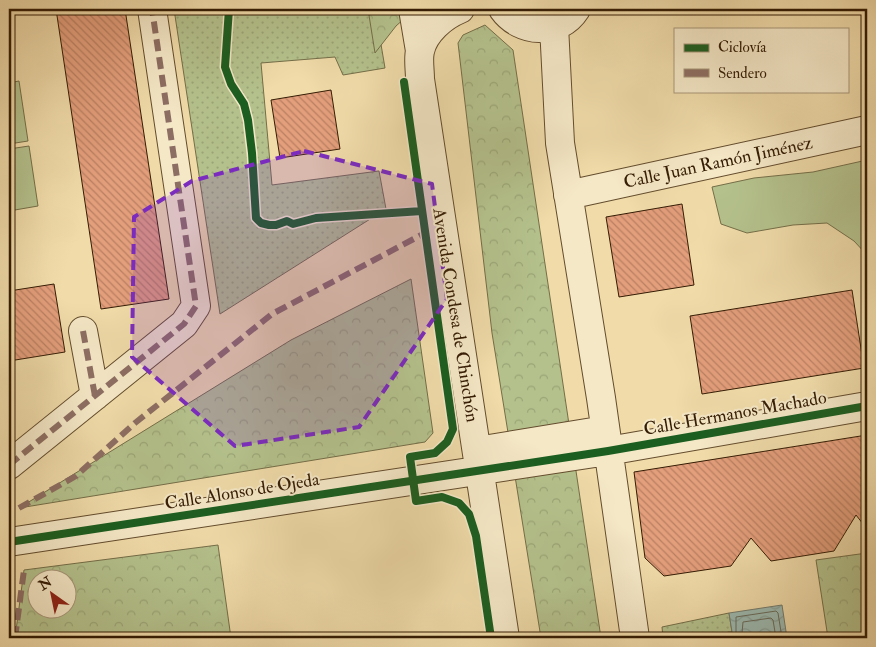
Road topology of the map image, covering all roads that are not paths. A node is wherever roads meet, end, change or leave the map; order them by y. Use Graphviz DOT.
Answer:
graph roads {
  1 [pos="152,9"];
  2 [pos="413,9"];
  3 [pos="460,9"];
  4 [pos="503,9"];
  5 [pos="576,9"];
  6 [pos="554,26"];
  7 [pos="420,51"];
  8 [pos="867,130"];
  9 [pos="568,195"];
  10 [pos="83,331"];
  11 [pos="95,396"];
  12 [pos="867,406"];
  13 [pos="607,440"];
  14 [pos="478,460"];
  15 [pos="9,465"];
  16 [pos="9,542"];
  17 [pos="504,638"];
  18 [pos="635,638"];
  1 -- 11 [label="street"];
  2 -- 7 [label="street"];
  3 -- 7 [label="street, Avenida Condesa de Chinchón"];
  4 -- 6 [label="street"];
  5 -- 6 [label="street"];
  6 -- 9 [label="street"];
  7 -- 14 [label="street, Avenida Condesa de Chinchón"];
  8 -- 9 [label="street, Calle Juan Ramón Jiménez"];
  9 -- 13 [label="street"];
  10 -- 11 [label="street"];
  11 -- 15 [label="street"];
  12 -- 13 [label="street, Calle Hermanos Machado"];
  13 -- 14 [label="street, Calle Hermanos Machado"];
  13 -- 18 [label="street"];
  14 -- 16 [label="street, Calle Alonso de Ojeda"];
  14 -- 17 [label="street, Avenida Condesa de Chinchón"];
}
